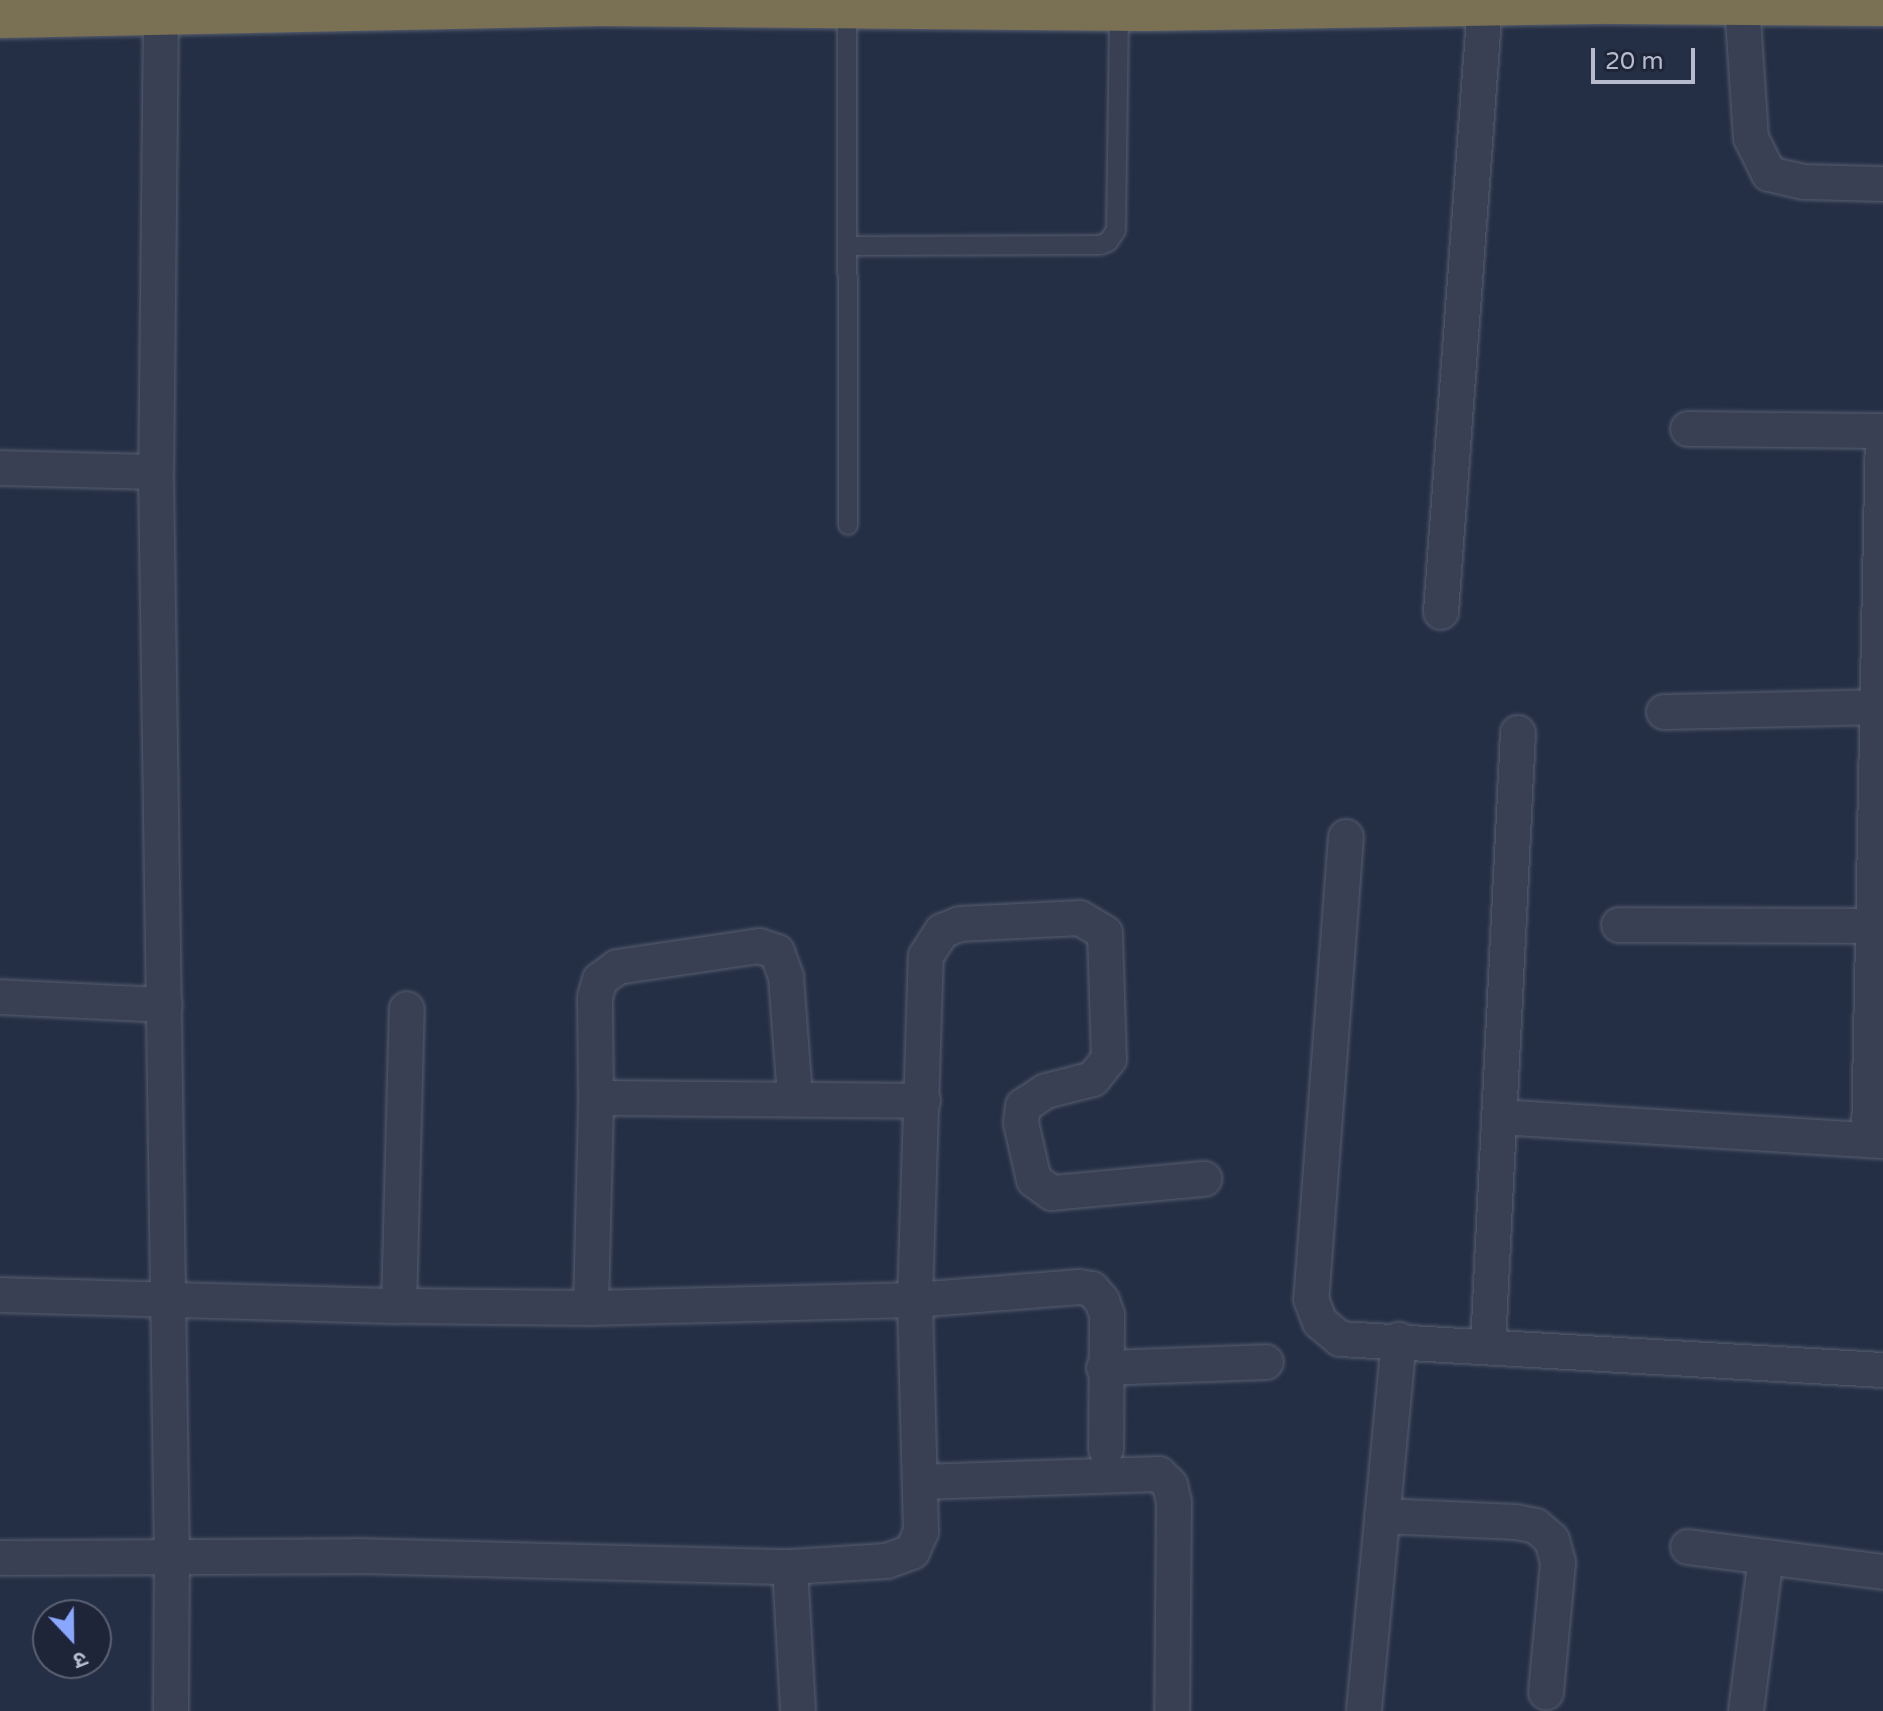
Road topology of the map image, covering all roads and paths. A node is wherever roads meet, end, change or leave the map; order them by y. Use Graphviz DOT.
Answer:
graph roads {
  1 [pos="1742,3"];
  2 [pos="847,4"];
  3 [pos="1119,4"];
  4 [pos="1485,4"];
  5 [pos="1883,4"];
  6 [pos="161,13"];
  7 [pos="0,16"];
  8 [pos="1883,184"];
  9 [pos="847,246"];
  10 [pos="1688,429"];
  11 [pos="1883,431"];
  12 [pos="0,468"];
  13 [pos="156,472"];
  14 [pos="848,525"];
  15 [pos="1441,612"];
  16 [pos="1877,707"];
  17 [pos="1664,712"];
  18 [pos="1518,733"];
  19 [pos="1346,837"];
  20 [pos="1619,925"];
  21 [pos="1873,926"];
  22 [pos="0,997"];
  23 [pos="165,1005"];
  24 [pos="407,1009"];
  25 [pos="596,1098"];
  26 [pos="795,1098"];
  27 [pos="923,1101"];
  28 [pos="1500,1117"];
  29 [pos="1876,1140"];
  30 [pos="1204,1179"];
  31 [pos="0,1295"];
  32 [pos="915,1300"];
  33 [pos="167,1301"];
  34 [pos="399,1306"];
  35 [pos="591,1308"];
  36 [pos="1399,1340"];
  37 [pos="1488,1346"];
  38 [pos="1266,1362"];
  39 [pos="1104,1368"];
  40 [pos="1883,1370"];
  41 [pos="1106,1449"];
  42 [pos="920,1482"];
  43 [pos="1382,1516"];
  44 [pos="1688,1547"];
  45 [pos="1766,1557"];
  46 [pos="0,1558"];
  47 [pos="172,1558"];
  48 [pos="790,1567"];
  49 [pos="1883,1572"];
  50 [pos="1546,1692"];
  51 [pos="1364,1710"];
  52 [pos="171,1711"];
  53 [pos="798,1711"];
  54 [pos="1172,1711"];
  55 [pos="1746,1711"];
  1 -- 4 [label="highway"];
  1 -- 5 [label="highway"];
  1 -- 8 [label="street"];
  2 -- 3 [label="highway"];
  2 -- 6 [label="highway"];
  2 -- 9 [label="lane"];
  3 -- 4 [label="highway"];
  3 -- 9 [label="lane"];
  4 -- 15 [label="street"];
  6 -- 7 [label="highway"];
  6 -- 13 [label="street"];
  9 -- 14 [label="lane"];
  10 -- 11 [label="street"];
  11 -- 16 [label="street"];
  12 -- 13 [label="street"];
  13 -- 23 [label="street"];
  16 -- 17 [label="street"];
  16 -- 21 [label="street"];
  18 -- 28 [label="street"];
  19 -- 36 [label="street"];
  20 -- 21 [label="street"];
  21 -- 29 [label="street"];
  22 -- 23 [label="street"];
  23 -- 33 [label="street"];
  24 -- 34 [label="street"];
  25 -- 26 [label="street"];
  25 -- 26 [label="street"];
  25 -- 35 [label="street"];
  26 -- 27 [label="street"];
  27 -- 30 [label="street"];
  27 -- 32 [label="street"];
  28 -- 29 [label="street"];
  28 -- 37 [label="street"];
  31 -- 33 [label="street"];
  32 -- 35 [label="street"];
  32 -- 39 [label="street"];
  32 -- 42 [label="street"];
  33 -- 34 [label="street"];
  33 -- 47 [label="street"];
  34 -- 35 [label="street"];
  36 -- 37 [label="street"];
  36 -- 43 [label="street"];
  37 -- 40 [label="street"];
  38 -- 39 [label="street"];
  39 -- 41 [label="street"];
  42 -- 48 [label="street"];
  42 -- 54 [label="street"];
  43 -- 50 [label="street"];
  43 -- 51 [label="street"];
  44 -- 45 [label="street"];
  45 -- 49 [label="street"];
  45 -- 55 [label="street"];
  46 -- 47 [label="street"];
  47 -- 48 [label="street"];
  47 -- 52 [label="street"];
  48 -- 53 [label="street"];
}
